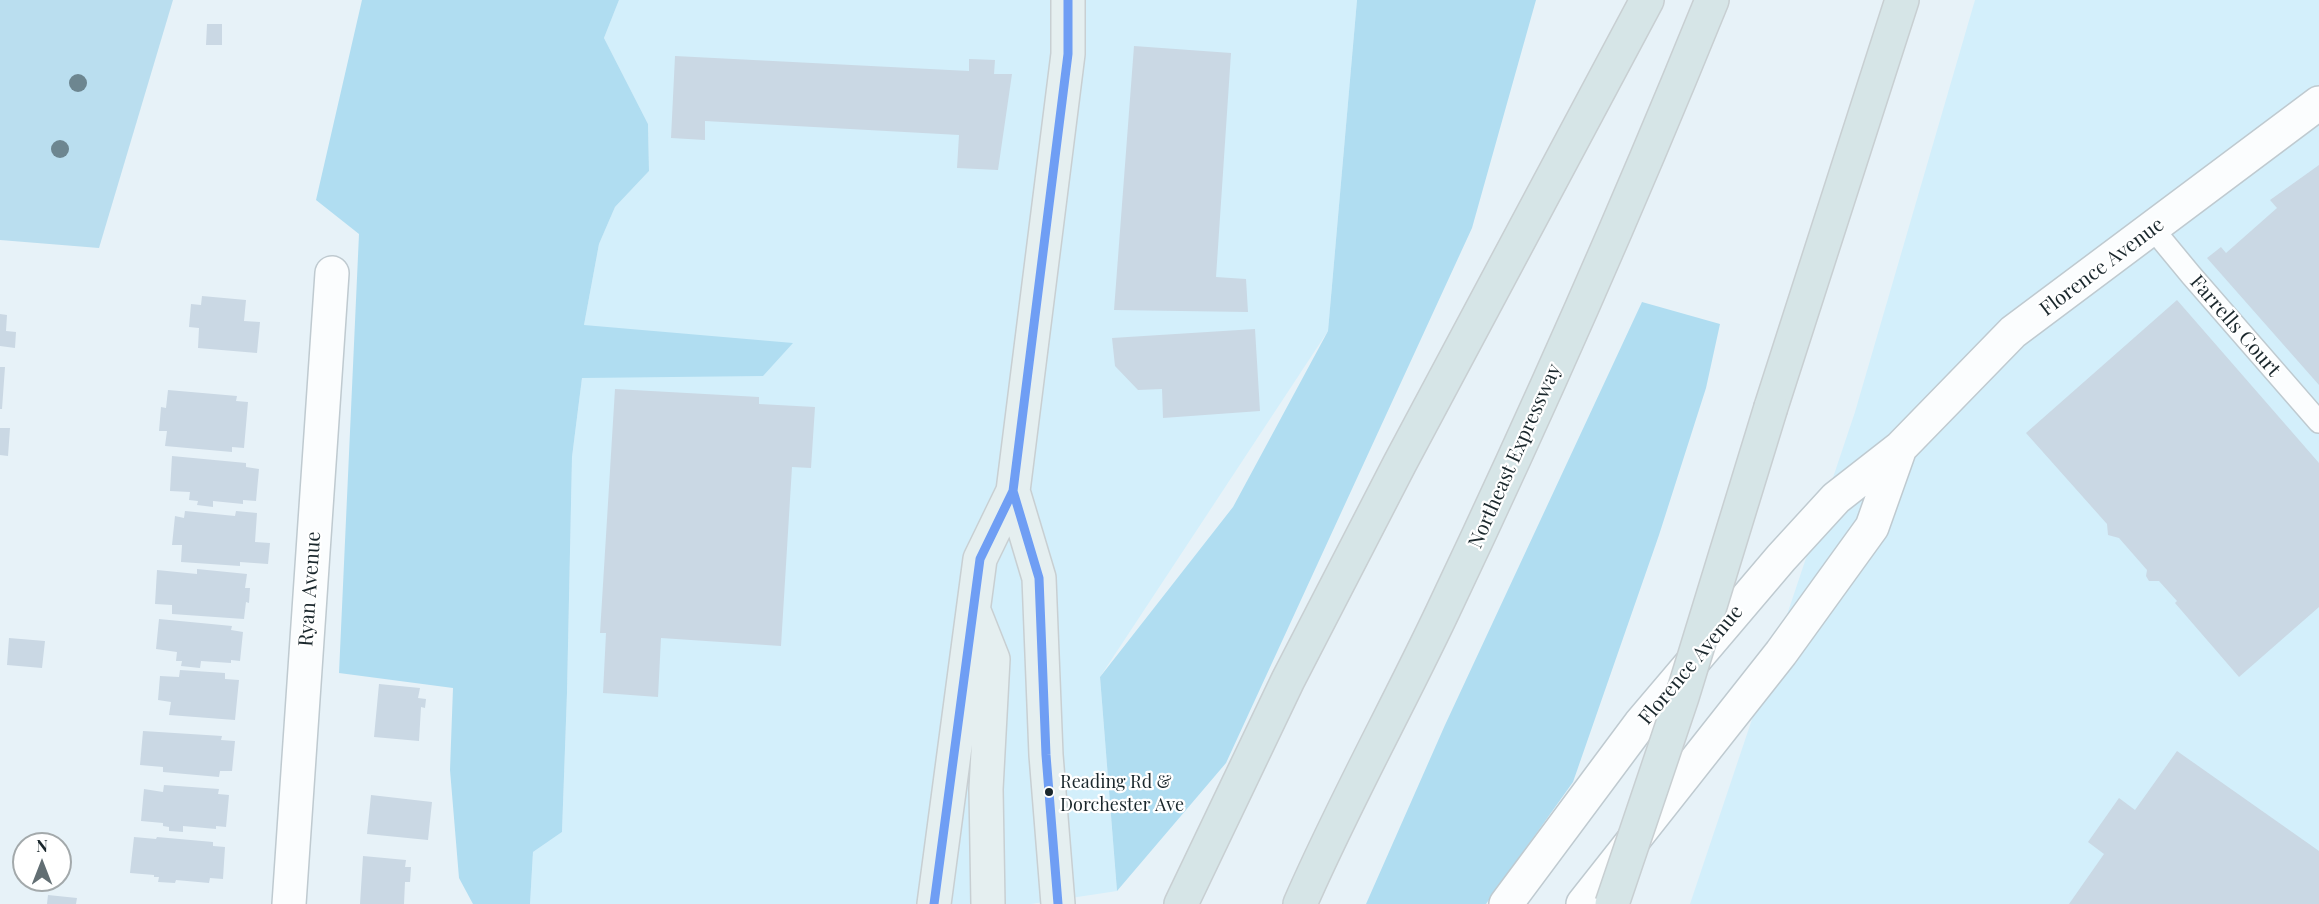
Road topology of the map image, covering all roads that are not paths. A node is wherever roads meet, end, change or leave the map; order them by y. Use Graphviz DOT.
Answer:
graph roads {
  1 [pos="1068,0"];
  2 [pos="1647,0"];
  3 [pos="1712,0"];
  4 [pos="1902,0"];
  5 [pos="2319,103"];
  6 [pos="2153,229"];
  7 [pos="332,273"];
  8 [pos="2319,422"];
  9 [pos="1900,448"];
  10 [pos="1013,491"];
  11 [pos="973,609"];
  12 [pos="1231,799"];
  13 [pos="289,904"];
  14 [pos="934,904"];
  15 [pos="988,904"];
  16 [pos="1058,904"];
  17 [pos="1181,904"];
  18 [pos="1191,904"];
  19 [pos="1300,904"];
  20 [pos="1506,904"];
  21 [pos="1583,904"];
  22 [pos="1612,904"];
  1 -- 10 [label="main road"];
  2 -- 12 [label="highway"];
  3 -- 19 [label="highway, Northeast Expressway"];
  4 -- 22 [label="highway, bridge"];
  5 -- 6 [label="street, Florence Avenue"];
  6 -- 8 [label="lane, Farrells Court"];
  6 -- 9 [label="street, Florence Avenue"];
  7 -- 13 [label="street, Ryan Avenue"];
  9 -- 20 [label="street, Florence Avenue"];
  9 -- 21 [label="street, Florence Avenue"];
  10 -- 11 [label="main road"];
  10 -- 16 [label="main road"];
  11 -- 14 [label="main road"];
  11 -- 15 [label="main road"];
  12 -- 17 [label="highway"];
  12 -- 18 [label="highway"];
}
